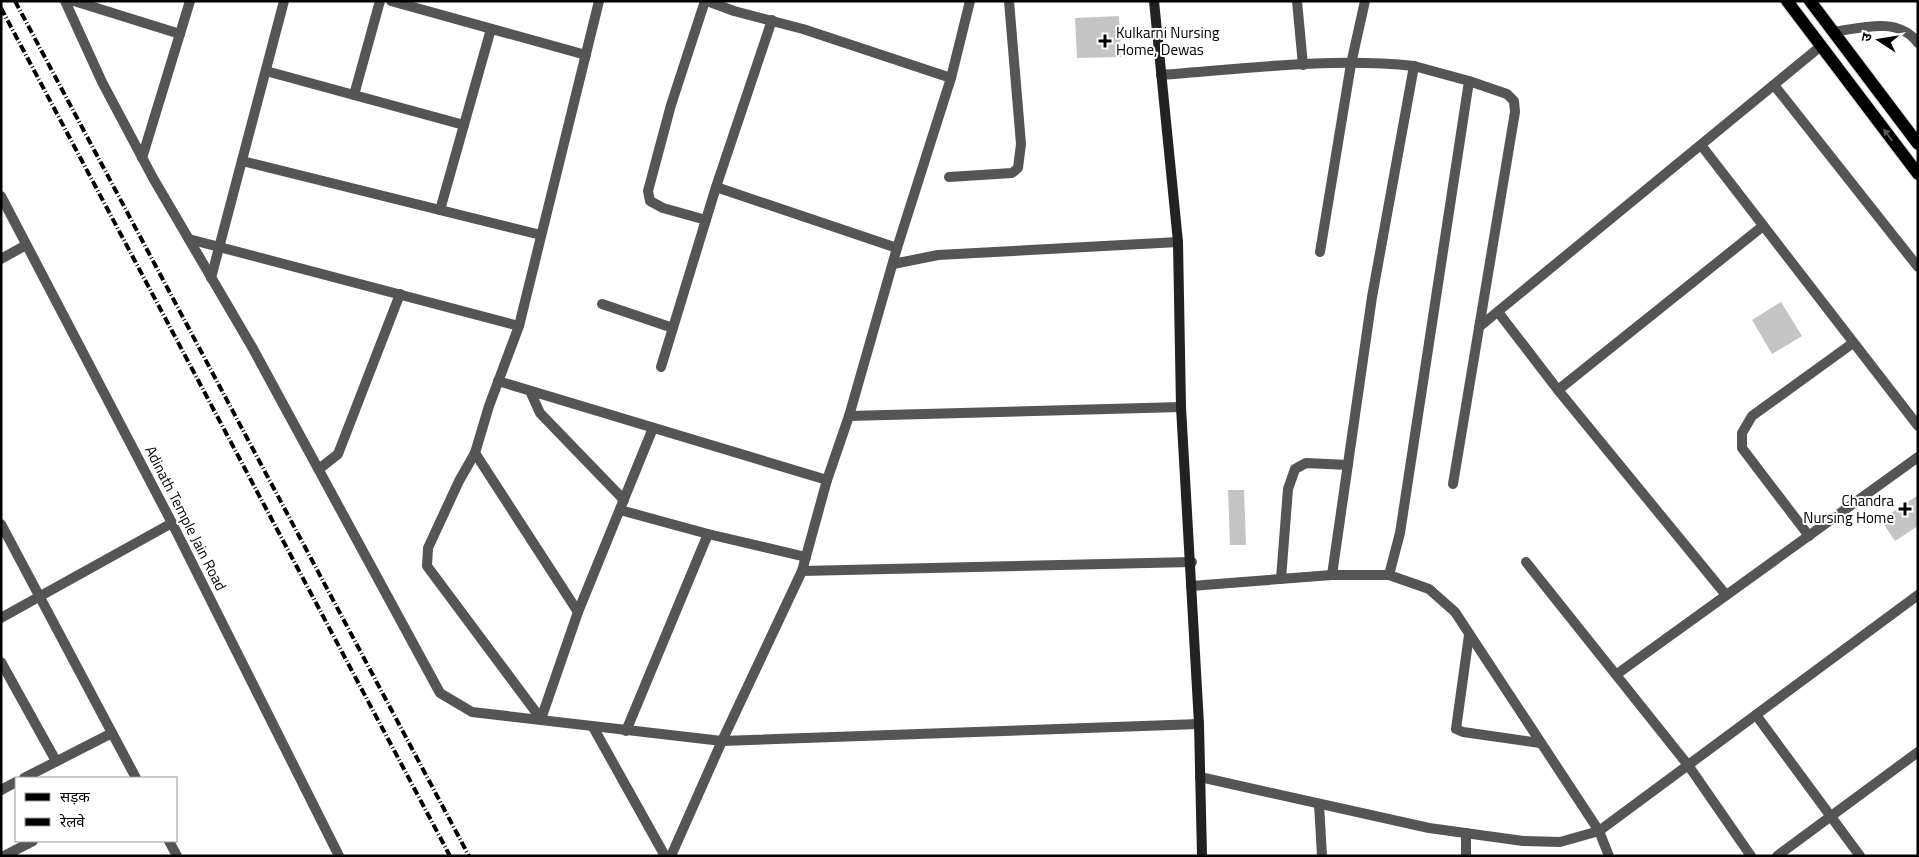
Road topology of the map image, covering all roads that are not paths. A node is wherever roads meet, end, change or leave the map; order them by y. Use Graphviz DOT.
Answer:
graph roads {
  1 [pos="65,1"];
  2 [pos="74,1"];
  3 [pos="190,1"];
  4 [pos="284,1"];
  5 [pos="380,1"];
  6 [pos="391,1"];
  7 [pos="599,1"];
  8 [pos="706,1"];
  9 [pos="970,1"];
  10 [pos="1009,1"];
  11 [pos="1154,1"];
  12 [pos="1297,1"];
  13 [pos="1365,1"];
  14 [pos="1787,1"];
  15 [pos="1810,1"];
  16 [pos="772,20"];
  17 [pos="490,29"];
  18 [pos="1834,32"];
  19 [pos="180,34"];
  20 [pos="1918,43"];
  21 [pos="1821,46"];
  22 [pos="586,55"];
  23 [pos="1351,64"];
  24 [pos="1303,65"];
  25 [pos="1414,66"];
  26 [pos="266,70"];
  27 [pos="1161,75"];
  28 [pos="951,78"];
  29 [pos="1469,81"];
  30 [pos="1774,85"];
  31 [pos="354,95"];
  32 [pos="464,126"];
  33 [pos="1918,144"];
  34 [pos="1700,145"];
  35 [pos="142,158"];
  36 [pos="242,161"];
  37 [pos="1918,174"];
  38 [pos="949,177"];
  39 [pos="716,187"];
  40 [pos="1,196"];
  41 [pos="440,210"];
  42 [pos="706,220"];
  43 [pos="1763,226"];
  44 [pos="541,235"];
  45 [pos="189,239"];
  46 [pos="1178,242"];
  47 [pos="26,245"];
  48 [pos="219,248"];
  49 [pos="897,248"];
  50 [pos="1320,252"];
  51 [pos="1,259"];
  52 [pos="893,264"];
  53 [pos="1918,267"];
  54 [pos="212,278"];
  55 [pos="400,294"];
  56 [pos="602,304"];
  57 [pos="1498,312"];
  58 [pos="519,326"];
  59 [pos="1479,327"];
  60 [pos="673,328"];
  61 [pos="1854,343"];
  62 [pos="661,367"];
  63 [pos="498,381"];
  64 [pos="1558,390"];
  65 [pos="530,391"];
  66 [pos="1182,407"];
  67 [pos="849,416"];
  68 [pos="1918,426"];
  69 [pos="653,428"];
  70 [pos="475,453"];
  71 [pos="1918,457"];
  72 [pos="1348,465"];
  73 [pos="319,469"];
  74 [pos="827,480"];
  75 [pos="1453,484"];
  76 [pos="624,500"];
  77 [pos="620,510"];
  78 [pos="172,523"];
  79 [pos="1,524"];
  80 [pos="708,534"];
  81 [pos="1809,536"];
  82 [pos="5,539"];
  83 [pos="806,557"];
  84 [pos="1192,562"];
  85 [pos="1526,562"];
  86 [pos="802,571"];
  87 [pos="1389,574"];
  88 [pos="1332,576"];
  89 [pos="1281,579"];
  90 [pos="1191,586"];
  91 [pos="1726,595"];
  92 [pos="1918,595"];
  93 [pos="40,596"];
  94 [pos="578,612"];
  95 [pos="1,618"];
  96 [pos="1469,635"];
  97 [pos="1,662"];
  98 [pos="1617,674"];
  99 [pos="1756,715"];
  100 [pos="541,719"];
  101 [pos="1199,724"];
  102 [pos="593,727"];
  103 [pos="626,731"];
  104 [pos="112,733"];
  105 [pos="722,742"];
  106 [pos="1540,743"];
  107 [pos="1916,758"];
  108 [pos="56,761"];
  109 [pos="1688,765"];
  110 [pos="26,777"];
  111 [pos="135,777"];
  112 [pos="1200,777"];
  113 [pos="15,782"];
  114 [pos="2,788"];
  115 [pos="1319,804"];
  116 [pos="1831,816"];
  117 [pos="1599,831"];
  118 [pos="1466,833"];
  119 [pos="31,842"];
  120 [pos="169,842"];
  121 [pos="1792,851"];
  122 [pos="173,854"];
  123 [pos="4,856"];
  124 [pos="339,856"];
  125 [pos="665,856"];
  126 [pos="671,856"];
  127 [pos="1202,856"];
  128 [pos="1322,856"];
  129 [pos="1466,856"];
  130 [pos="1609,856"];
  131 [pos="1751,856"];
  132 [pos="1777,856"];
  133 [pos="1860,856"];
  1 -- 35 [label="street"];
  2 -- 19 [label="street"];
  3 -- 19 [label="street"];
  4 -- 26 [label="street"];
  5 -- 31 [label="street"];
  6 -- 17 [label="street"];
  7 -- 22 [label="street"];
  8 -- 16 [label="street"];
  8 -- 42 [label="street"];
  9 -- 28 [label="street"];
  10 -- 38 [label="street"];
  11 -- 27 [label="street"];
  12 -- 24 [label="street"];
  13 -- 23 [label="street"];
  14 -- 21 [label="main road"];
  15 -- 18 [label="main road"];
  16 -- 28 [label="street"];
  16 -- 39 [label="street"];
  17 -- 22 [label="street"];
  17 -- 32 [label="street"];
  18 -- 20 [label="street"];
  18 -- 33 [label="main road"];
  19 -- 35 [label="street"];
  21 -- 30 [label="street"];
  37 -- 21 [label="main road, one-way"];
  22 -- 44 [label="street"];
  23 -- 24 [label="street"];
  23 -- 25 [label="street"];
  23 -- 50 [label="street"];
  24 -- 27 [label="street"];
  25 -- 29 [label="street"];
  25 -- 72 [label="street"];
  26 -- 31 [label="street"];
  26 -- 36 [label="street"];
  27 -- 46 [label="street"];
  28 -- 49 [label="street"];
  29 -- 59 [label="street"];
  29 -- 87 [label="street"];
  30 -- 34 [label="street"];
  30 -- 53 [label="street"];
  31 -- 32 [label="street"];
  32 -- 41 [label="street"];
  34 -- 43 [label="street"];
  34 -- 57 [label="street"];
  35 -- 45 [label="street"];
  36 -- 41 [label="street"];
  36 -- 48 [label="street"];
  39 -- 42 [label="street"];
  39 -- 49 [label="street"];
  40 -- 47 [label="street, Adinath Temple Jain Road"];
  41 -- 44 [label="street"];
  42 -- 60 [label="street"];
  43 -- 61 [label="street"];
  43 -- 64 [label="street"];
  44 -- 58 [label="street"];
  45 -- 48 [label="street"];
  45 -- 54 [label="street"];
  46 -- 52 [label="street"];
  46 -- 66 [label="street"];
  47 -- 51 [label="street"];
  47 -- 78 [label="street, Adinath Temple Jain Road"];
  48 -- 54 [label="street"];
  48 -- 55 [label="street"];
  49 -- 52 [label="street"];
  52 -- 67 [label="street"];
  54 -- 73 [label="street"];
  55 -- 58 [label="street"];
  55 -- 73 [label="street"];
  56 -- 60 [label="street"];
  57 -- 59 [label="street"];
  57 -- 64 [label="street"];
  58 -- 63 [label="street"];
  59 -- 75 [label="street"];
  60 -- 62 [label="street"];
  61 -- 68 [label="street"];
  61 -- 81 [label="street"];
  63 -- 65 [label="street"];
  63 -- 70 [label="street"];
  64 -- 91 [label="street"];
  65 -- 69 [label="street"];
  65 -- 76 [label="street"];
  66 -- 67 [label="street"];
  66 -- 84 [label="street"];
  67 -- 74 [label="street"];
  69 -- 74 [label="street"];
  69 -- 76 [label="street"];
  70 -- 94 [label="street"];
  70 -- 100 [label="street"];
  71 -- 81 [label="street"];
  72 -- 88 [label="street"];
  72 -- 89 [label="street"];
  73 -- 100 [label="street"];
  74 -- 83 [label="street"];
  76 -- 77 [label="street"];
  77 -- 80 [label="street"];
  77 -- 94 [label="street"];
  78 -- 93 [label="street"];
  78 -- 124 [label="street, Adinath Temple Jain Road"];
  79 -- 82 [label="street"];
  80 -- 83 [label="street"];
  80 -- 103 [label="street"];
  81 -- 91 [label="street"];
  82 -- 93 [label="street"];
  83 -- 86 [label="street"];
  84 -- 86 [label="street"];
  84 -- 90 [label="street"];
  85 -- 98 [label="street"];
  86 -- 105 [label="street"];
  87 -- 88 [label="street"];
  87 -- 96 [label="street"];
  88 -- 89 [label="street"];
  89 -- 90 [label="street"];
  90 -- 101 [label="street"];
  91 -- 98 [label="street"];
  92 -- 99 [label="street"];
  93 -- 95 [label="street"];
  93 -- 104 [label="street"];
  94 -- 100 [label="street"];
  96 -- 106 [label="street"];
  96 -- 106 [label="street"];
  97 -- 108 [label="street"];
  98 -- 109 [label="street"];
  99 -- 109 [label="street"];
  99 -- 116 [label="street"];
  100 -- 102 [label="street"];
  101 -- 105 [label="street"];
  101 -- 112 [label="street"];
  102 -- 103 [label="street"];
  102 -- 125 [label="street"];
  103 -- 105 [label="street"];
  104 -- 108 [label="street"];
  104 -- 111 [label="street"];
  105 -- 126 [label="street"];
  106 -- 117 [label="street"];
  107 -- 116 [label="street"];
  108 -- 110 [label="street"];
  109 -- 117 [label="street"];
  109 -- 131 [label="street"];
  112 -- 115 [label="street"];
  112 -- 127 [label="street"];
  113 -- 114 [label="street"];
  115 -- 118 [label="street"];
  115 -- 128 [label="street"];
  116 -- 121 [label="street"];
  116 -- 133 [label="street"];
  117 -- 118 [label="street"];
  117 -- 130 [label="street"];
  118 -- 129 [label="street"];
  119 -- 123 [label="street"];
  120 -- 122 [label="street"];
  121 -- 132 [label="street"];
}
